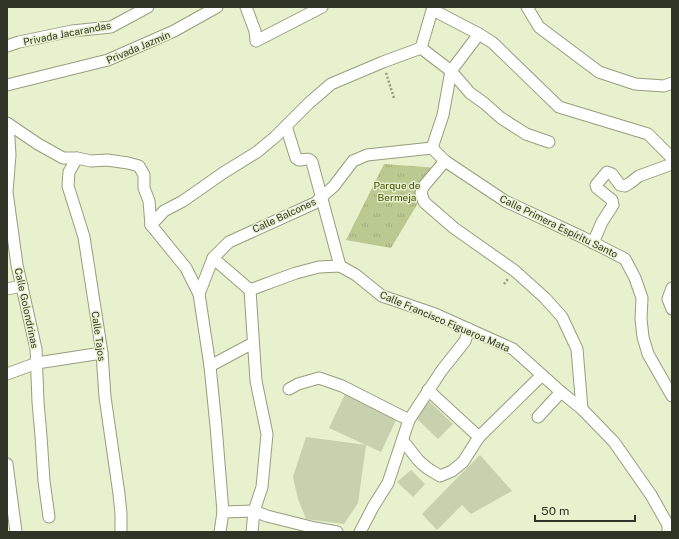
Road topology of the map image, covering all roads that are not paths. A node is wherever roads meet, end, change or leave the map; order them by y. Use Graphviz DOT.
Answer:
graph roads {
  1 [pos="148,7"];
  2 [pos="217,7"];
  3 [pos="246,7"];
  4 [pos="322,7"];
  5 [pos="527,7"];
  6 [pos="433,8"];
  7 [pos="478,34"];
  8 [pos="7,46"];
  9 [pos="421,48"];
  10 [pos="451,71"];
  11 [pos="672,83"];
  12 [pos="7,85"];
  13 [pos="8,123"];
  14 [pos="286,126"];
  15 [pos="549,142"];
  16 [pos="432,148"];
  17 [pos="77,158"];
  18 [pos="672,158"];
  19 [pos="445,161"];
  20 [pos="672,164"];
  21 [pos="321,198"];
  22 [pos="151,225"];
  23 [pos="594,243"];
  24 [pos="213,258"];
  25 [pos="340,266"];
  26 [pos="22,286"];
  27 [pos="672,288"];
  28 [pos="7,289"];
  29 [pos="250,290"];
  30 [pos="199,294"];
  31 [pos="670,304"];
  32 [pos="469,329"];
  33 [pos="253,343"];
  34 [pos="102,353"];
  35 [pos="37,363"];
  36 [pos="210,366"];
  37 [pos="7,374"];
  38 [pos="542,375"];
  39 [pos="289,389"];
  40 [pos="428,390"];
  41 [pos="561,392"];
  42 [pos="672,396"];
  43 [pos="582,409"];
  44 [pos="538,417"];
  45 [pos="409,420"];
  46 [pos="479,437"];
  47 [pos="403,442"];
  48 [pos="7,464"];
  49 [pos="254,511"];
  50 [pos="223,512"];
  51 [pos="48,517"];
  52 [pos="669,524"];
  53 [pos="16,532"];
  54 [pos="121,532"];
  55 [pos="220,532"];
  56 [pos="252,532"];
  57 [pos="337,532"];
  58 [pos="360,532"];
  1 -- 8 [label="street, Privada Jacarandas"];
  2 -- 12 [label="street, Privada Jazmín"];
  3 -- 4 [label="street"];
  5 -- 11 [label="street"];
  6 -- 7 [label="street"];
  6 -- 9 [label="street"];
  7 -- 10 [label="street"];
  7 -- 18 [label="street"];
  9 -- 10 [label="street"];
  9 -- 14 [label="street"];
  10 -- 15 [label="street"];
  10 -- 16 [label="street"];
  13 -- 17 [label="street"];
  13 -- 26 [label="street, Calle Golondrinas"];
  14 -- 21 [label="street"];
  14 -- 22 [label="street"];
  16 -- 19 [label="street, Calle Primera Espíritu Santo"];
  16 -- 21 [label="street, Calle Balcones"];
  17 -- 22 [label="street"];
  17 -- 34 [label="street, Calle Tajos"];
  19 -- 23 [label="street, Calle Primera Espíritu Santo"];
  19 -- 43 [label="street"];
  20 -- 23 [label="street"];
  21 -- 24 [label="street, Calle Balcones"];
  21 -- 25 [label="street"];
  22 -- 30 [label="street, Calle Balcones"];
  23 -- 42 [label="street, Calle Primera Espíritu Santo"];
  24 -- 29 [label="street"];
  24 -- 30 [label="street, Calle Balcones"];
  25 -- 29 [label="street"];
  25 -- 32 [label="street, Calle Francisco Figueroa Mata"];
  26 -- 28 [label="street"];
  26 -- 35 [label="street, Calle Golondrinas"];
  27 -- 31 [label="street"];
  29 -- 33 [label="street"];
  30 -- 36 [label="street, Calle Balcones"];
  32 -- 38 [label="street, Calle Francisco Figueroa Mata"];
  32 -- 40 [label="street"];
  33 -- 36 [label="street"];
  33 -- 49 [label="street"];
  34 -- 35 [label="street"];
  34 -- 54 [label="street, Calle Tajos"];
  35 -- 37 [label="street"];
  35 -- 51 [label="street, Calle Golondrinas"];
  36 -- 50 [label="street, Calle Balcones"];
  38 -- 41 [label="street, Calle Francisco Figueroa Mata"];
  38 -- 46 [label="street"];
  39 -- 45 [label="street"];
  40 -- 45 [label="street"];
  40 -- 46 [label="street"];
  41 -- 43 [label="street, Calle Francisco Figueroa Mata"];
  41 -- 44 [label="street"];
  43 -- 52 [label="street, Calle Francisco Figueroa Mata"];
  45 -- 47 [label="street"];
  46 -- 47 [label="street"];
  47 -- 58 [label="street"];
  48 -- 53 [label="street"];
  49 -- 50 [label="street"];
  49 -- 56 [label="street"];
  49 -- 57 [label="street"];
  50 -- 55 [label="street, Calle Balcones"];
}
